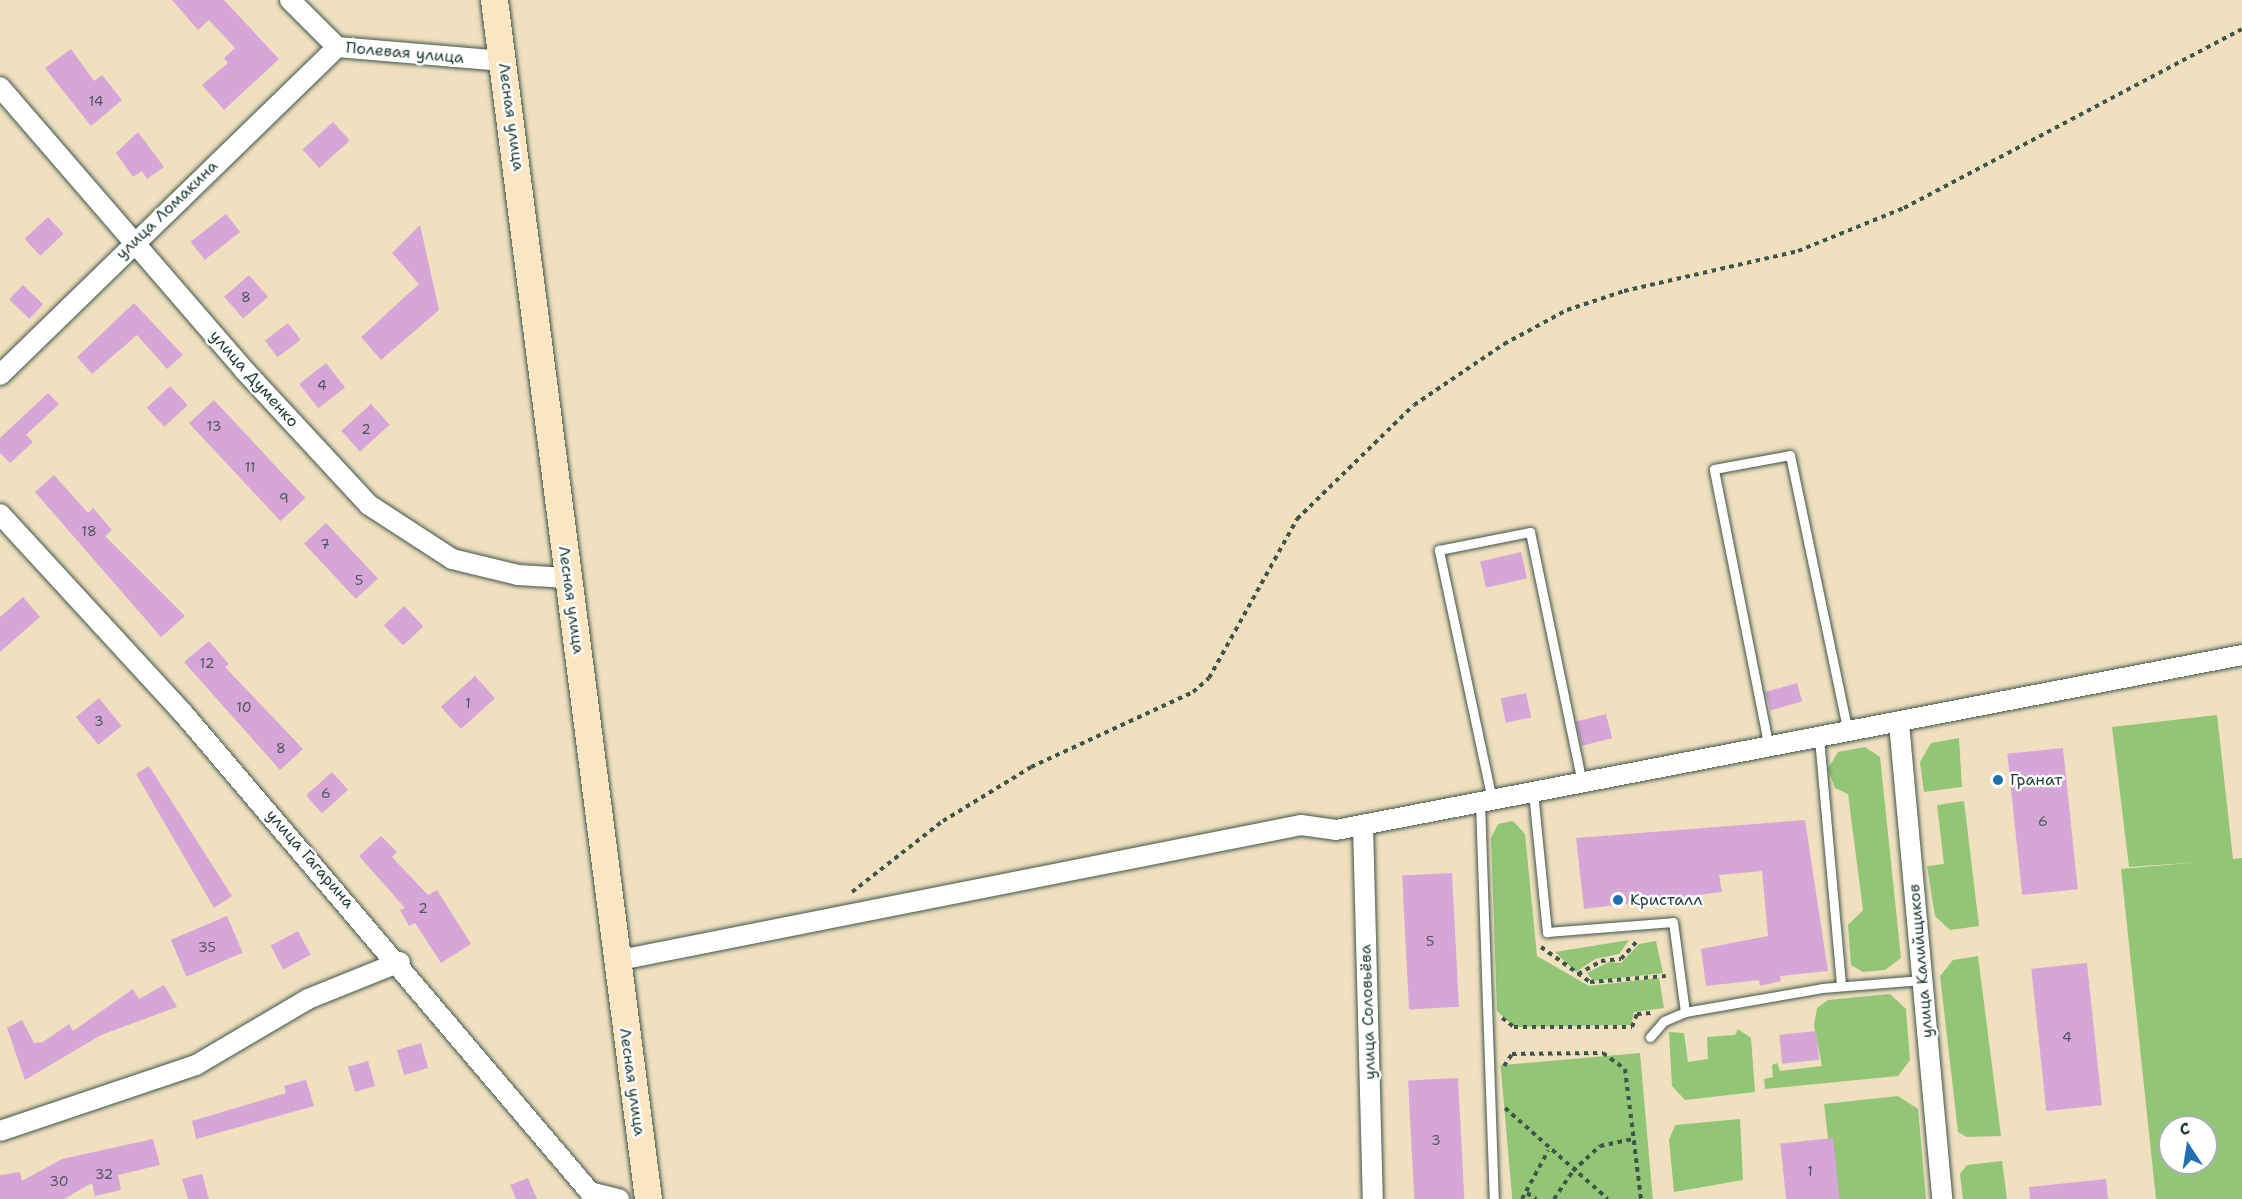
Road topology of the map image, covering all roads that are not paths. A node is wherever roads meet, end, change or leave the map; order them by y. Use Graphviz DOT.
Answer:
graph roads {
  1 [pos="290,0"];
  2 [pos="494,0"];
  3 [pos="337,47"];
  4 [pos="503,61"];
  5 [pos="0,87"];
  6 [pos="134,240"];
  7 [pos="0,375"];
  8 [pos="0,514"];
  9 [pos="567,578"];
  10 [pos="2242,655"];
  11 [pos="1899,723"];
  12 [pos="1848,733"];
  13 [pos="1819,738"];
  14 [pos="1769,748"];
  15 [pos="1582,783"];
  16 [pos="1533,792"];
  17 [pos="1486,802"];
  18 [pos="1363,825"];
  19 [pos="615,961"];
  20 [pos="400,962"];
  21 [pos="1922,980"];
  22 [pos="1841,986"];
  23 [pos="1685,1012"];
  24 [pos="1650,1037"];
  25 [pos="0,1131"];
  26 [pos="588,1195"];
  27 [pos="619,1199"];
  28 [pos="648,1199"];
  29 [pos="1373,1199"];
  30 [pos="1494,1199"];
  31 [pos="1942,1199"];
  1 -- 3 [label="street, Полевая улица"];
  2 -- 4 [label="street, Лесная улица"];
  3 -- 4 [label="street, Полевая улица"];
  3 -- 6 [label="street, улица Ломакина"];
  4 -- 9 [label="street, Лесная улица"];
  5 -- 6 [label="street, улица Думенко"];
  6 -- 7 [label="street, улица Ломакина"];
  6 -- 9 [label="street, улица Думенко"];
  8 -- 20 [label="street, улица Гагарина"];
  9 -- 19 [label="street, Лесная улица"];
  10 -- 11 [label="street"];
  11 -- 12 [label="street"];
  11 -- 21 [label="street, улица Калийщиков"];
  12 -- 13 [label="street"];
  12 -- 14 [label="lane"];
  13 -- 14 [label="street"];
  13 -- 22 [label="lane"];
  14 -- 15 [label="street"];
  15 -- 16 [label="street"];
  15 -- 17 [label="lane"];
  16 -- 17 [label="street"];
  16 -- 23 [label="lane"];
  17 -- 18 [label="street"];
  17 -- 30 [label="lane"];
  18 -- 19 [label="street"];
  18 -- 29 [label="street, улица Соловьёва"];
  19 -- 28 [label="street, Лесная улица"];
  20 -- 25 [label="street"];
  20 -- 26 [label="street, улица Гагарина"];
  21 -- 22 [label="lane"];
  21 -- 31 [label="street, улица Калийщиков"];
  22 -- 23 [label="lane"];
  23 -- 24 [label="lane"];
  26 -- 27 [label="street, улица Гагарина"];
}
